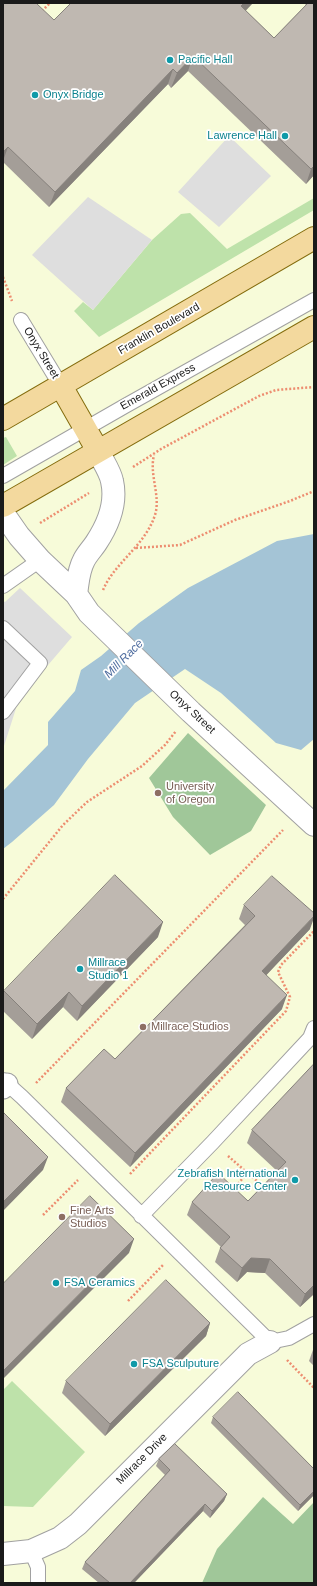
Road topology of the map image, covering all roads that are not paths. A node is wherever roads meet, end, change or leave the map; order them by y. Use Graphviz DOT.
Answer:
graph roads {
  1 [pos="314,238"];
  2 [pos="314,300"];
  3 [pos="21,320"];
  4 [pos="314,327"];
  5 [pos="61,386"];
  6 [pos="3,419"];
  7 [pos="85,428"];
  8 [pos="98,451"];
  9 [pos="3,476"];
  10 [pos="3,506"];
  11 [pos="3,513"];
  12 [pos="40,560"];
  13 [pos="3,586"];
  14 [pos="76,594"];
  15 [pos="3,628"];
  16 [pos="3,712"];
  17 [pos="307,819"];
  18 [pos="314,1028"];
  19 [pos="9,1087"];
  20 [pos="141,1216"];
  21 [pos="314,1324"];
  22 [pos="270,1342"];
  23 [pos="31,1551"];
  24 [pos="3,1554"];
  25 [pos="38,1583"];
  1 -- 5 [label="main road, Franklin Boulevard"];
  2 -- 7 [label="lane, Emerald Express"];
  3 -- 5 [label="lane, Onyx Street"];
  4 -- 8 [label="main road"];
  5 -- 6 [label="main road, Franklin Boulevard"];
  5 -- 7 [label="main road"];
  7 -- 8 [label="main road"];
  7 -- 9 [label="lane, Emerald Express"];
  8 -- 10 [label="main road"];
  8 -- 14 [label="street"];
  11 -- 12 [label="street, Onyx Street"];
  12 -- 13 [label="lane"];
  12 -- 14 [label="street, Onyx Street"];
  14 -- 17 [label="street, Onyx Street"];
  15 -- 16 [label="lane"];
  18 -- 20 [label="lane"];
  19 -- 20 [label="lane"];
  20 -- 22 [label="lane"];
  21 -- 22 [label="lane"];
  22 -- 23 [label="street, Millrace Drive"];
  23 -- 24 [label="street, Millrace Drive"];
  23 -- 25 [label="lane"];
}
